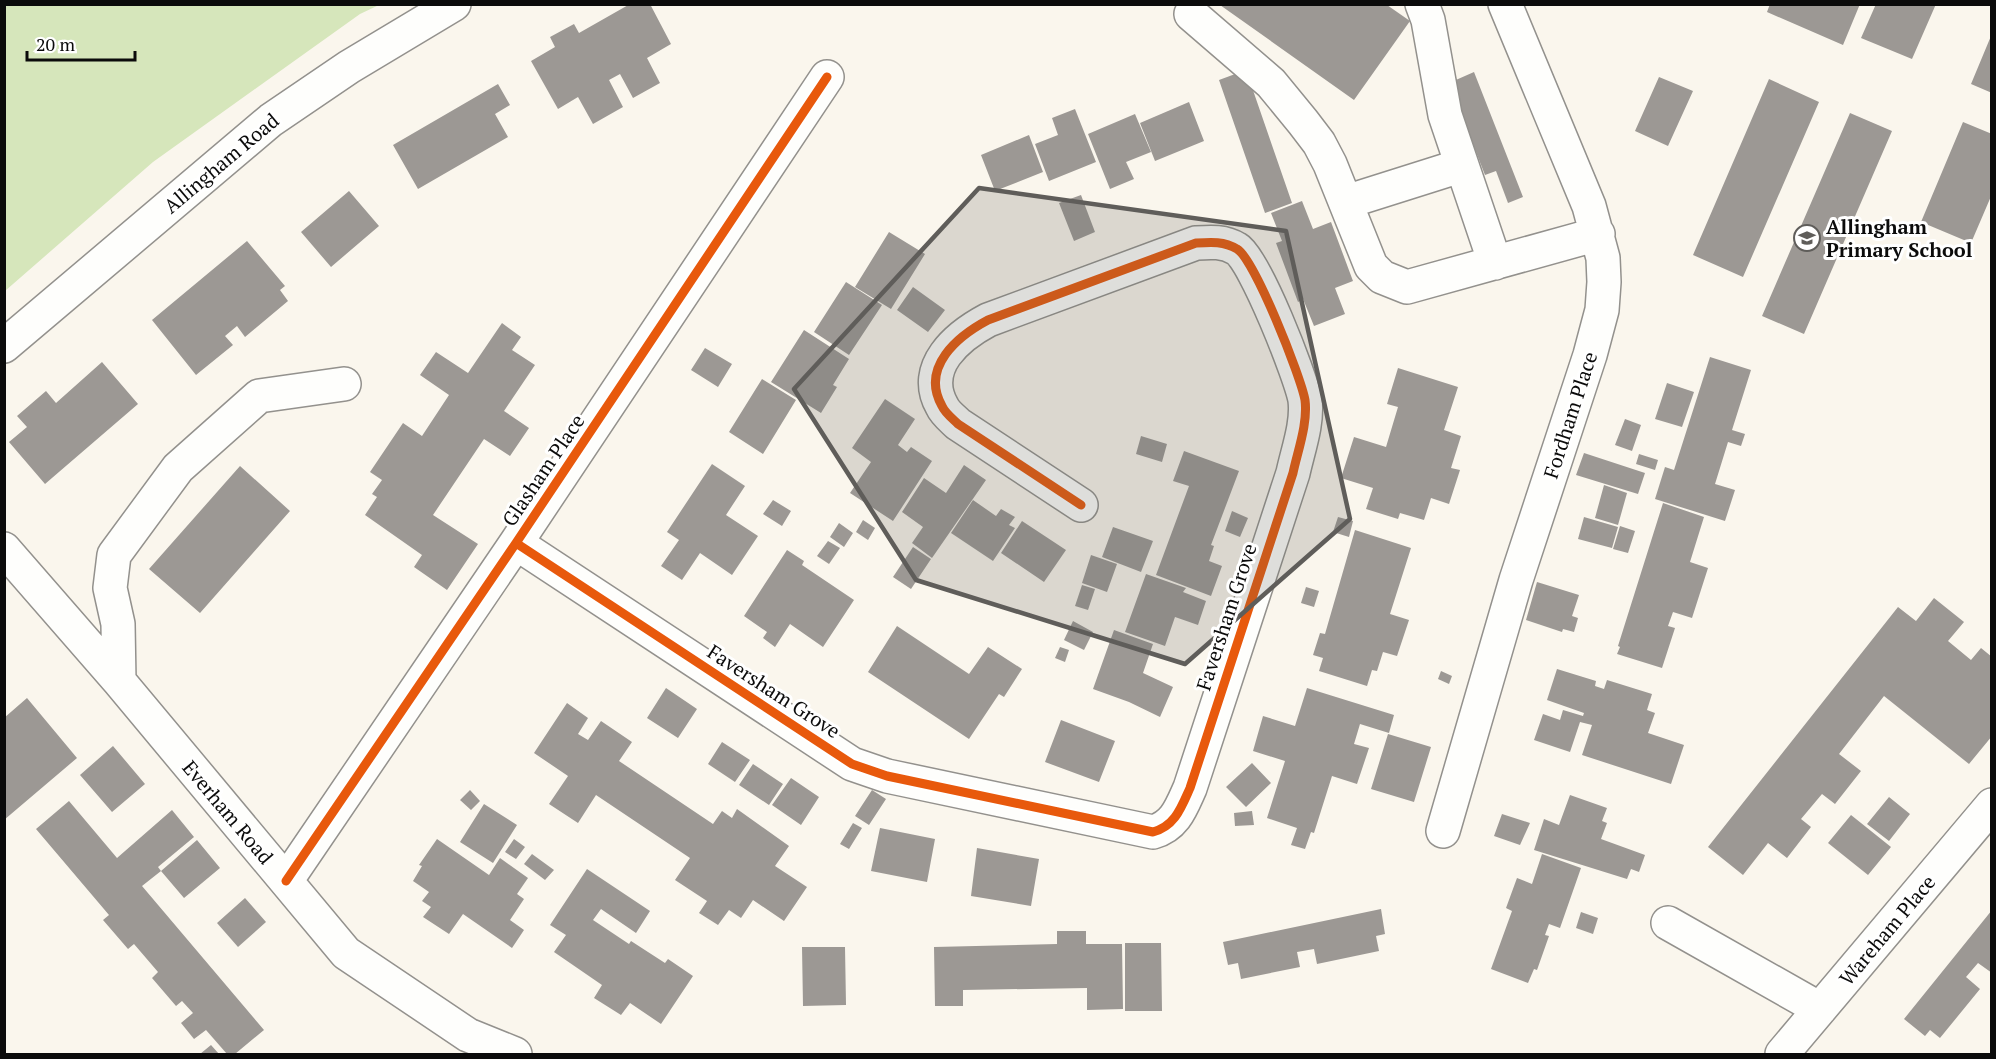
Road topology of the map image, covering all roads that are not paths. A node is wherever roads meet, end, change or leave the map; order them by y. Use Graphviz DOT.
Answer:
graph roads {
  1 [pos="454,4"];
  2 [pos="1422,4"];
  3 [pos="1505,4"];
  4 [pos="1191,14"];
  5 [pos="827,77"];
  6 [pos="1460,166"];
  7 [pos="1346,202"];
  8 [pos="1598,234"];
  9 [pos="1495,263"];
  10 [pos="4,346"];
  11 [pos="344,384"];
  12 [pos="1081,505"];
  13 [pos="516,543"];
  14 [pos="4,549"];
  15 [pos="119,681"];
  16 [pos="1992,805"];
  17 [pos="1443,831"];
  18 [pos="286,881"];
  19 [pos="1668,923"];
  20 [pos="1820,1009"];
  21 [pos="515,1054"];
  22 [pos="1782,1054"];
  1 -- 10 [label="street, Allingham Road"];
  2 -- 6 [label="street"];
  3 -- 8 [label="street, Fordham Place"];
  4 -- 7 [label="street"];
  5 -- 13 [label="street, Glasham Place"];
  6 -- 7 [label="street"];
  6 -- 9 [label="street"];
  7 -- 9 [label="street"];
  8 -- 9 [label="street"];
  8 -- 17 [label="street, Fordham Place"];
  11 -- 15 [label="street"];
  12 -- 13 [label="street, Faversham Grove"];
  13 -- 18 [label="street, Glasham Place"];
  14 -- 15 [label="street, Everham Road"];
  15 -- 18 [label="street, Everham Road"];
  16 -- 20 [label="street, Wareham Place"];
  18 -- 21 [label="street, Everham Road"];
  19 -- 20 [label="street"];
  20 -- 22 [label="street, Wareham Place"];
}
